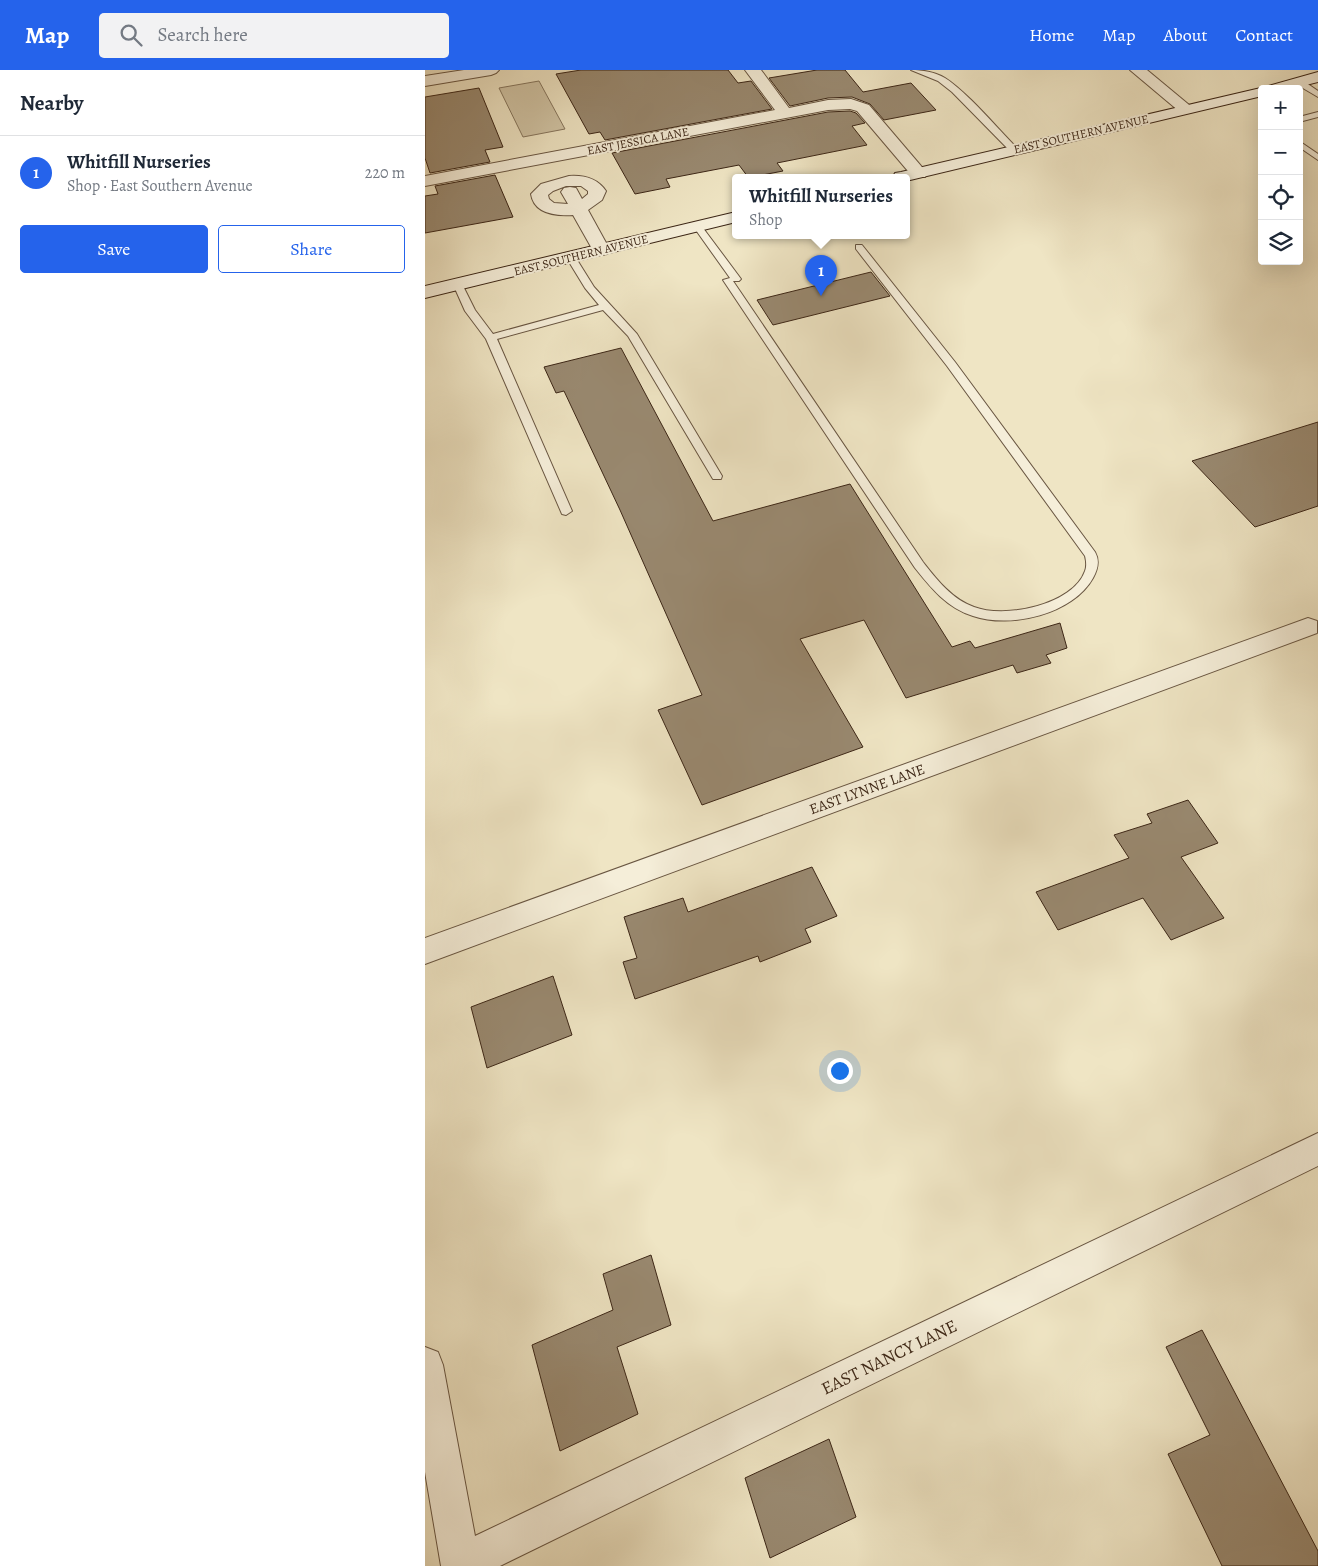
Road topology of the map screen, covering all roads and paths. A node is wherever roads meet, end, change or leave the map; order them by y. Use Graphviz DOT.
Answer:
graph roads {
  1 [pos="491,70"];
  2 [pos="753,70"];
  3 [pos="915,70"];
  4 [pos="1138,70"];
  5 [pos="1318,77"];
  6 [pos="425,81"];
  7 [pos="1299,82"];
  8 [pos="1287,85"];
  9 [pos="1258,92"];
  10 [pos="1318,95"];
  11 [pos="1186,109"];
  12 [pos="785,113"];
  13 [pos="1318,114"];
  14 [pos="1303,119"];
  15 [pos="1303,147"];
  16 [pos="1014,150"];
  17 [pos="551,158"];
  18 [pos="1318,158"];
  19 [pos="919,173"];
  20 [pos="910,175"];
  21 [pos="425,181"];
  22 [pos="564,181"];
  23 [pos="578,208"];
  24 [pos="732,218"];
  25 [pos="697,226"];
  26 [pos="860,244"];
  27 [pos="601,250"];
  28 [pos="571,257"];
  29 [pos="458,284"];
  30 [pos="425,292"];
  31 [pos="605,306"];
  32 [pos="491,338"];
  33 [pos="717,476"];
  34 [pos="566,511"];
  35 [pos="1313,625"];
  36 [pos="425,951"];
  37 [pos="1318,1149"];
  38 [pos="425,1365"];
  39 [pos="461,1565"];
  1 -- 6 [label="street"];
  2 -- 12 [label="street"];
  3 -- 16 [label="lane"];
  4 -- 11 [label="street"];
  5 -- 7 [label="street"];
  7 -- 8 [label="street"];
  7 -- 10 [label="lane"];
  9 -- 11 [label="street, EAST SOUTHERN AVENUE"];
  11 -- 16 [label="street, EAST SOUTHERN AVENUE"];
  12 -- 17 [label="street, EAST JESSICA LANE"];
  12 -- 19 [label="street, EAST JESSICA LANE"];
  13 -- 14 [label="lane"];
  15 -- 18 [label="lane"];
  16 -- 19 [label="street, EAST SOUTHERN AVENUE"];
  17 -- 21 [label="street, EAST JESSICA LANE"];
  17 -- 22 [label="street"];
  19 -- 20 [label="street, EAST SOUTHERN AVENUE"];
  22 -- 23 [label="street"];
  22 -- 23 [label="street"];
  22 -- 23 [label="street"];
  23 -- 27 [label="street"];
  24 -- 25 [label="street, EAST SOUTHERN AVENUE"];
  25 -- 26 [label="lane"];
  25 -- 27 [label="street, EAST SOUTHERN AVENUE"];
  27 -- 28 [label="street, EAST SOUTHERN AVENUE"];
  28 -- 29 [label="street, EAST SOUTHERN AVENUE"];
  28 -- 31 [label="lane"];
  29 -- 30 [label="street, EAST SOUTHERN AVENUE"];
  29 -- 32 [label="lane"];
  31 -- 32 [label="lane"];
  31 -- 33 [label="lane"];
  32 -- 34 [label="lane"];
  35 -- 36 [label="street, EAST LYNNE LANE"];
  37 -- 39 [label="street, EAST NANCY LANE"];
  38 -- 39 [label="street"];
}
